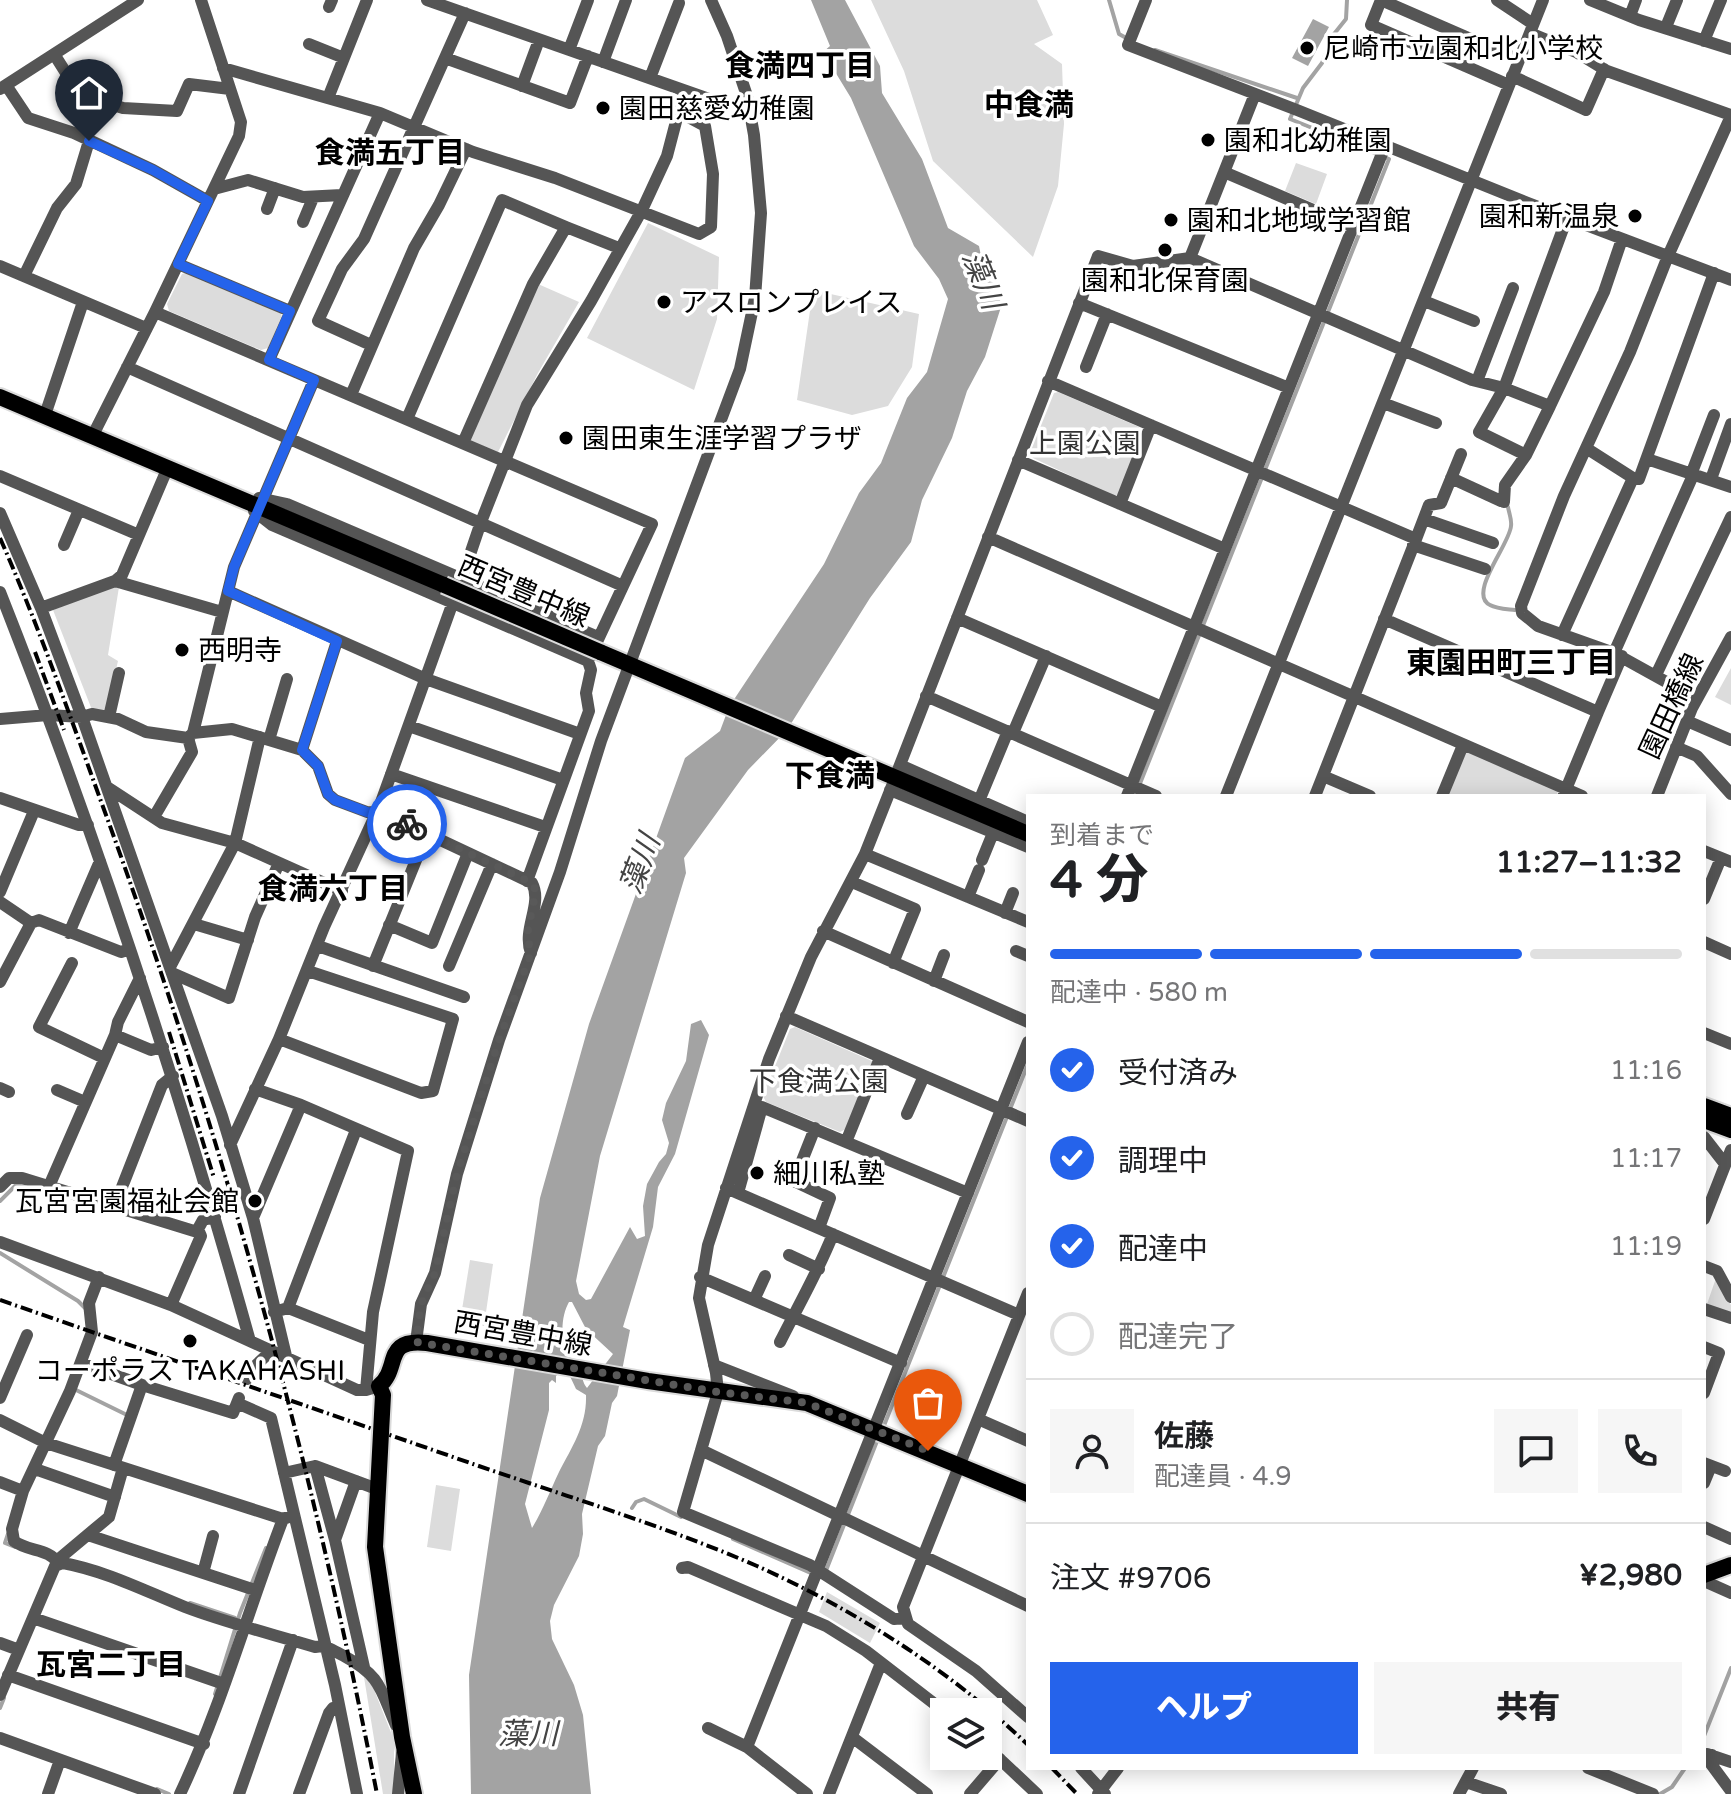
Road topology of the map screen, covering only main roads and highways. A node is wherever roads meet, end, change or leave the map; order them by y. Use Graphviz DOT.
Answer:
graph roads {
  1 [pos="0,397"];
  2 [pos="1026,833"];
  3 [pos="1706,1107"];
  4 [pos="1731,1116"];
  5 [pos="1706,1121"];
  6 [pos="1731,1130"];
  7 [pos="1026,1493"];
  8 [pos="1731,1565"];
  9 [pos="1706,1577"];
  10 [pos="414,1794"];
  1 -- 2 [label="main road, 西宮豊中線, bridge"];
  3 -- 4 [label="main road"];
  5 -- 6 [label="main road"];
  7 -- 10 [label="main road, 西宮豊中線"];
  8 -- 9 [label="main road"];
}
